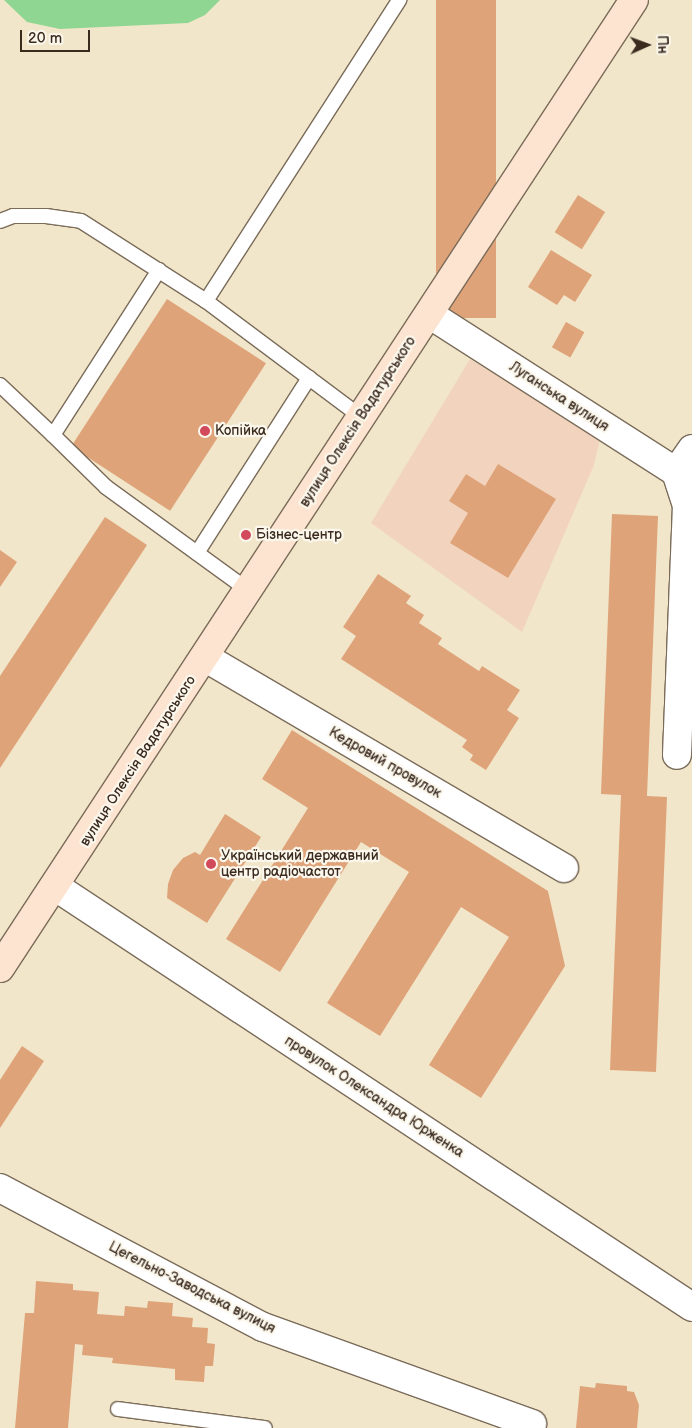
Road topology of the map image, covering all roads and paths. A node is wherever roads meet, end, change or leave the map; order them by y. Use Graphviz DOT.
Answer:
graph roads {
  1 [pos="398,0"];
  2 [pos="634,0"];
  3 [pos="0,221"];
  4 [pos="159,270"];
  5 [pos="206,301"];
  6 [pos="429,314"];
  7 [pos="309,378"];
  8 [pos="0,385"];
  9 [pos="361,417"];
  10 [pos="53,435"];
  11 [pos="692,449"];
  12 [pos="687,476"];
  13 [pos="197,553"];
  14 [pos="249,591"];
  15 [pos="206,658"];
  16 [pos="677,755"];
  17 [pos="564,868"];
  18 [pos="56,887"];
  19 [pos="0,968"];
  20 [pos="0,1188"];
  21 [pos="692,1307"];
  22 [pos="118,1409"];
  23 [pos="532,1424"];
  24 [pos="265,1428"];
  1 -- 5 [label="lane"];
  2 -- 6 [label="main road, вулиця Олексія Вадатурського"];
  3 -- 4 [label="lane"];
  4 -- 5 [label="lane"];
  4 -- 10 [label="lane"];
  5 -- 7 [label="lane"];
  6 -- 9 [label="main road, вулиця Олексія Вадатурського"];
  6 -- 12 [label="street, Луганська вулиця"];
  7 -- 9 [label="lane"];
  7 -- 13 [label="lane"];
  8 -- 10 [label="lane"];
  9 -- 14 [label="main road, вулиця Олексія Вадатурського"];
  10 -- 13 [label="lane"];
  11 -- 12 [label="street"];
  12 -- 16 [label="street"];
  13 -- 14 [label="lane"];
  14 -- 15 [label="main road, вулиця Олексія Вадатурського"];
  15 -- 17 [label="street, Кедровий провулок"];
  15 -- 18 [label="main road, вулиця Олексія Вадатурського"];
  18 -- 19 [label="main road, вулиця Олексія Вадатурського"];
  18 -- 21 [label="street, провулок Олександра Юрженка"];
  20 -- 23 [label="street, Цегельно-Заводська вулиця"];
  22 -- 24 [label="lane"];
}
